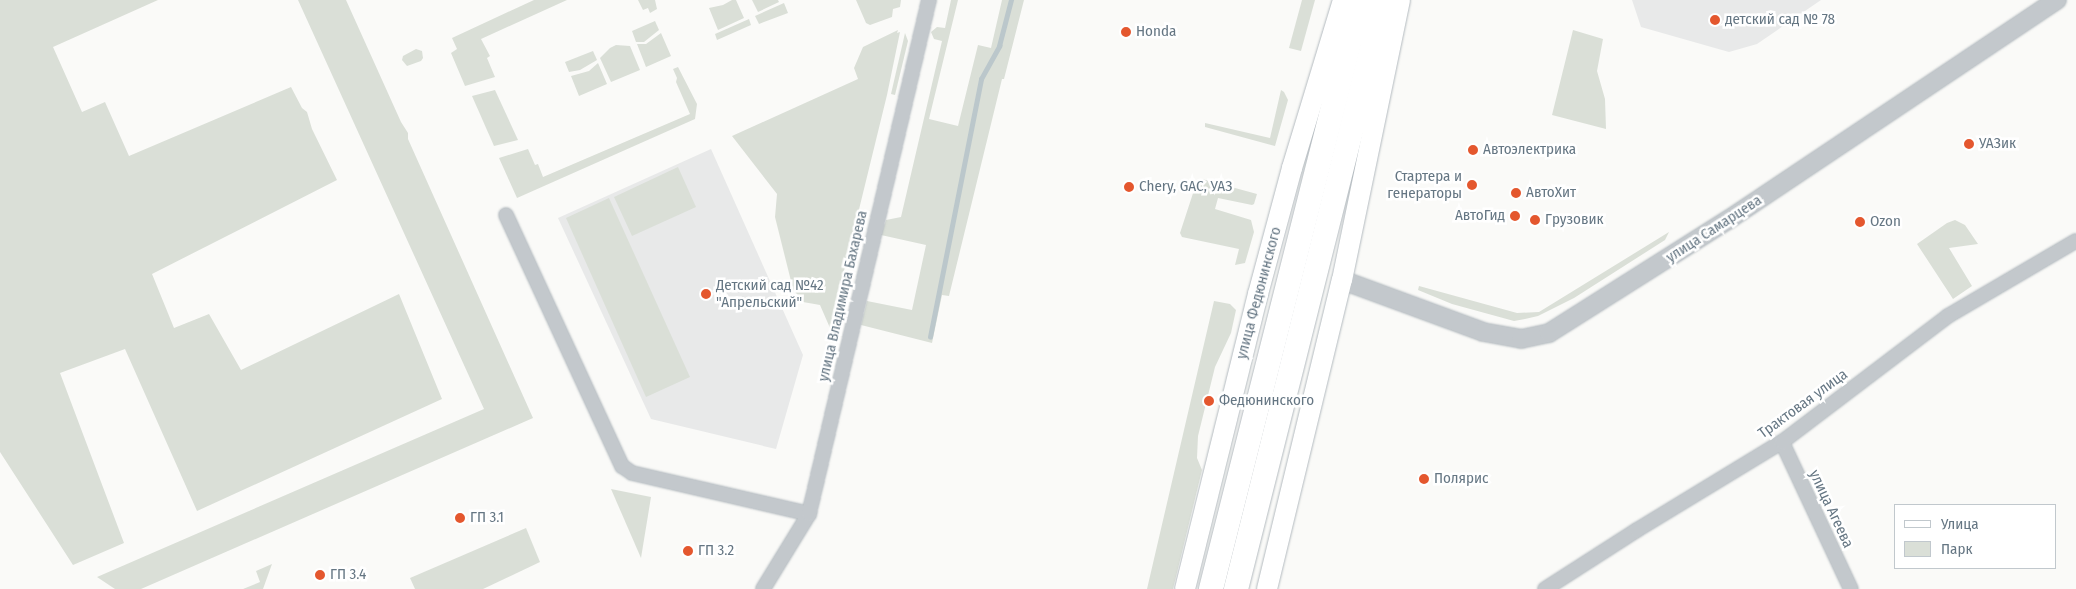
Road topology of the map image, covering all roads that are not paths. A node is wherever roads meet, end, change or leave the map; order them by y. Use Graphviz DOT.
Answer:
graph roads {
  1 [pos="929,0"];
  2 [pos="1343,0"];
  3 [pos="1360,0"];
  4 [pos="1384,0"];
  5 [pos="1400,0"];
  6 [pos="2057,0"];
  7 [pos="506,215"];
  8 [pos="2076,240"];
  9 [pos="1342,280"];
  10 [pos="1782,442"];
  11 [pos="809,514"];
  12 [pos="763,589"];
  13 [pos="1185,589"];
  14 [pos="1211,589"];
  15 [pos="1236,589"];
  16 [pos="1267,589"];
  17 [pos="1545,589"];
  18 [pos="1851,589"];
  1 -- 11 [label="street, улица Владимира Бахарева"];
  2 -- 13 [label="main road, улица Федюнинского"];
  3 -- 14 [label="highway, улица Федюнинского"];
  4 -- 15 [label="highway"];
  5 -- 9 [label="main road"];
  6 -- 9 [label="street, улица Самарцева"];
  7 -- 11 [label="street"];
  8 -- 10 [label="street, Трактовая улица"];
  9 -- 16 [label="main road"];
  10 -- 17 [label="street, Трактовая улица"];
  10 -- 18 [label="street, улица Агеева"];
  11 -- 12 [label="street, улица Владимира Бахарева"];
}
